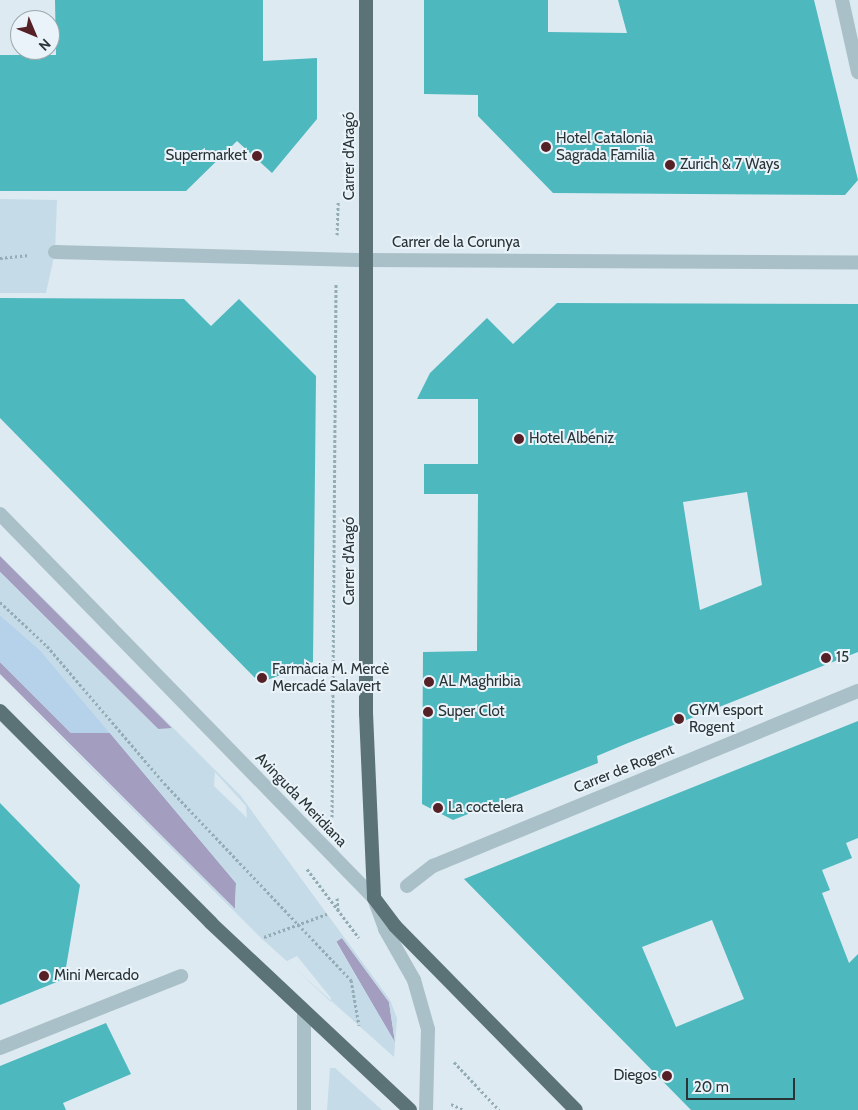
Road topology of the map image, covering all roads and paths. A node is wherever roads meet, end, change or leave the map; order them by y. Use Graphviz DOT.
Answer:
graph roads {
  1 [pos="366,0"];
  2 [pos="842,0"];
  3 [pos="858,72"];
  4 [pos="55,252"];
  5 [pos="366,260"];
  6 [pos="858,263"];
  7 [pos="335,304"];
  8 [pos="0,514"];
  9 [pos="0,602"];
  10 [pos="858,691"];
  11 [pos="0,711"];
  12 [pos="332,826"];
  13 [pos="407,886"];
  14 [pos="374,898"];
  15 [pos="327,914"];
  16 [pos="299,922"];
  17 [pos="261,938"];
  18 [pos="182,976"];
  19 [pos="304,1012"];
  20 [pos="360,1035"];
  21 [pos="0,1048"];
  22 [pos="451,1058"];
  23 [pos="450,1103"];
  24 [pos="304,1110"];
  25 [pos="410,1110"];
  26 [pos="426,1110"];
  27 [pos="464,1110"];
  28 [pos="499,1110"];
  29 [pos="576,1110"];
  1 -- 5 [label="main road, Carrer d'Aragó"];
  2 -- 3 [label="street"];
  4 -- 5 [label="street, Carrer de la Corunya"];
  5 -- 6 [label="street, Carrer de la Corunya"];
  5 -- 14 [label="main road, Carrer d'Aragó"];
  7 -- 12 [label="path, Carrer d'Aragó"];
  8 -- 14 [label="street, Avinguda Meridiana"];
  9 -- 16 [label="path"];
  10 -- 13 [label="street, Carrer de Rogent"];
  11 -- 19 [label="main road"];
  14 -- 26 [label="street, Carrer d'Aragó"];
  14 -- 29 [label="main road, Avinguda Meridiana"];
  15 -- 16 [label="path"];
  16 -- 17 [label="path"];
  16 -- 20 [label="path"];
  18 -- 21 [label="street"];
  19 -- 24 [label="street"];
  19 -- 25 [label="main road"];
  22 -- 28 [label="path"];
  23 -- 27 [label="path"];
}
